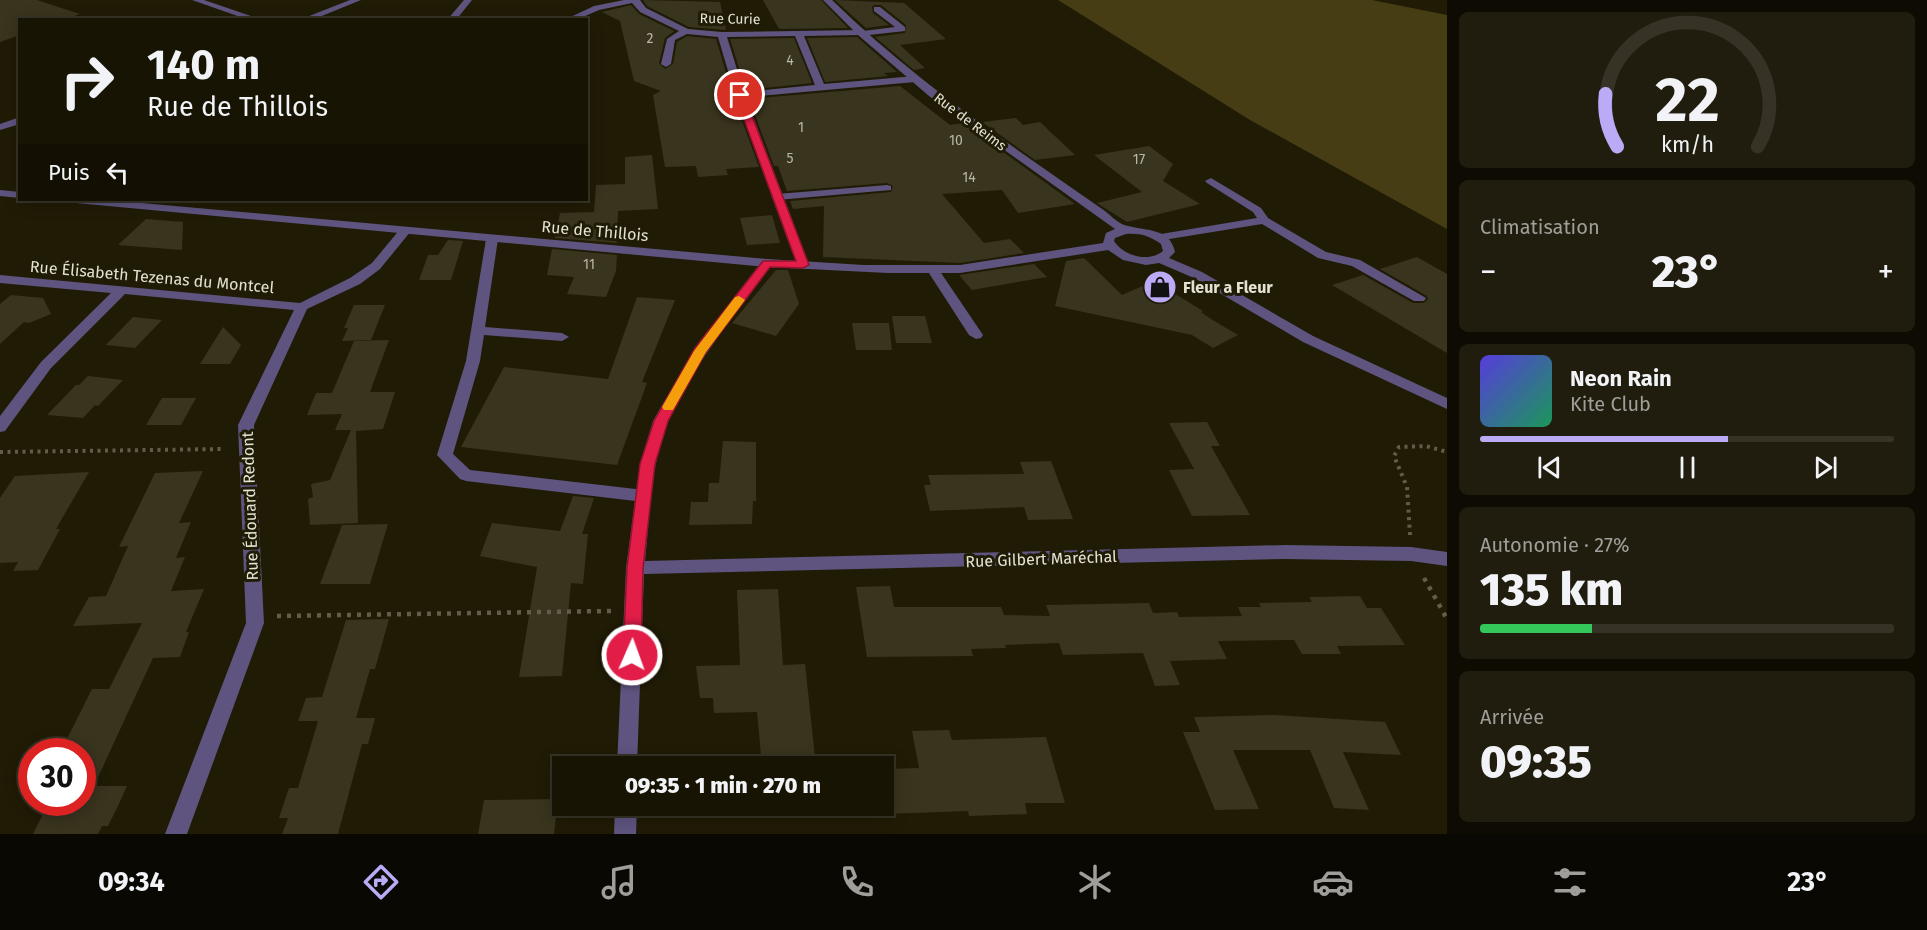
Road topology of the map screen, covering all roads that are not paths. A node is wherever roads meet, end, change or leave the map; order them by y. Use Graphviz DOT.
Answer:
graph roads {
  1 [pos="196,0"];
  2 [pos="357,0"];
  3 [pos="468,0"];
  4 [pos="827,0"];
  5 [pos="635,1"];
  6 [pos="877,9"];
  7 [pos="253,18"];
  8 [pos="308,18"];
  9 [pos="453,18"];
  10 [pos="573,18"];
  11 [pos="859,30"];
  12 [pos="686,32"];
  13 [pos="799,33"];
  14 [pos="722,35"];
  15 [pos="666,64"];
  16 [pos="915,80"];
  17 [pos="821,88"];
  18 [pos="758,93"];
  19 [pos="18,121"];
  20 [pos="0,127"];
  21 [pos="1211,181"];
  22 [pos="887,188"];
  23 [pos="0,193"];
  24 [pos="18,195"];
  25 [pos="777,197"];
  26 [pos="106,201"];
  27 [pos="137,202"];
  28 [pos="1264,220"];
  29 [pos="1124,230"];
  30 [pos="405,231"];
  31 [pos="492,238"];
  32 [pos="1161,238"];
  33 [pos="1110,246"];
  34 [pos="1160,259"];
  35 [pos="767,263"];
  36 [pos="803,265"];
  37 [pos="933,270"];
  38 [pos="0,279"];
  39 [pos="122,291"];
  40 [pos="1419,298"];
  41 [pos="302,307"];
  42 [pos="477,330"];
  43 [pos="976,335"];
  44 [pos="562,337"];
  45 [pos="1447,404"];
  46 [pos="0,427"];
  47 [pos="644,496"];
  48 [pos="1447,559"];
  49 [pos="635,568"];
  50 [pos="627,756"];
  51 [pos="626,816"];
  52 [pos="176,834"];
  53 [pos="625,834"];
  1 -- 7 [label="street"];
  2 -- 8 [label="street"];
  3 -- 9 [label="street"];
  4 -- 11 [label="street, Rue de Reims"];
  5 -- 10 [label="street"];
  5 -- 12 [label="street, Rue Curie"];
  6 -- 11 [label="street, Rue Curie"];
  11 -- 13 [label="street, Rue Curie"];
  11 -- 16 [label="street, Rue de Reims"];
  12 -- 14 [label="street, Rue Curie"];
  12 -- 15 [label="street"];
  13 -- 14 [label="street, Rue Curie"];
  13 -- 17 [label="street"];
  14 -- 25 [label="street"];
  16 -- 17 [label="street"];
  16 -- 29 [label="street, Rue de Reims"];
  17 -- 18 [label="street"];
  19 -- 20 [label="street"];
  21 -- 28 [label="street"];
  22 -- 25 [label="street"];
  23 -- 24 [label="street"];
  25 -- 36 [label="street"];
  26 -- 27 [label="street, Rue de Thillois"];
  27 -- 30 [label="street, Rue de Thillois"];
  28 -- 32 [label="street"];
  28 -- 40 [label="street"];
  29 -- 32 [label="street"];
  29 -- 33 [label="street"];
  30 -- 31 [label="street, Rue de Thillois"];
  30 -- 41 [label="street"];
  31 -- 35 [label="street, Rue de Thillois"];
  31 -- 42 [label="street"];
  32 -- 34 [label="street"];
  33 -- 34 [label="street"];
  33 -- 37 [label="street, Rue de Thillois"];
  34 -- 45 [label="street"];
  35 -- 36 [label="street, Rue de Thillois"];
  35 -- 47 [label="street"];
  36 -- 37 [label="street, Rue de Thillois"];
  37 -- 43 [label="street"];
  38 -- 39 [label="street, Rue Élisabeth Tezenas du Montcel"];
  39 -- 41 [label="street, Rue Élisabeth Tezenas du Montcel"];
  39 -- 46 [label="street"];
  41 -- 52 [label="street, Rue Édouard Redont"];
  42 -- 44 [label="street"];
  42 -- 47 [label="street"];
  47 -- 49 [label="street"];
  48 -- 49 [label="street, Rue Gilbert Maréchal"];
  49 -- 50 [label="street"];
  51 -- 53 [label="street"];
}
